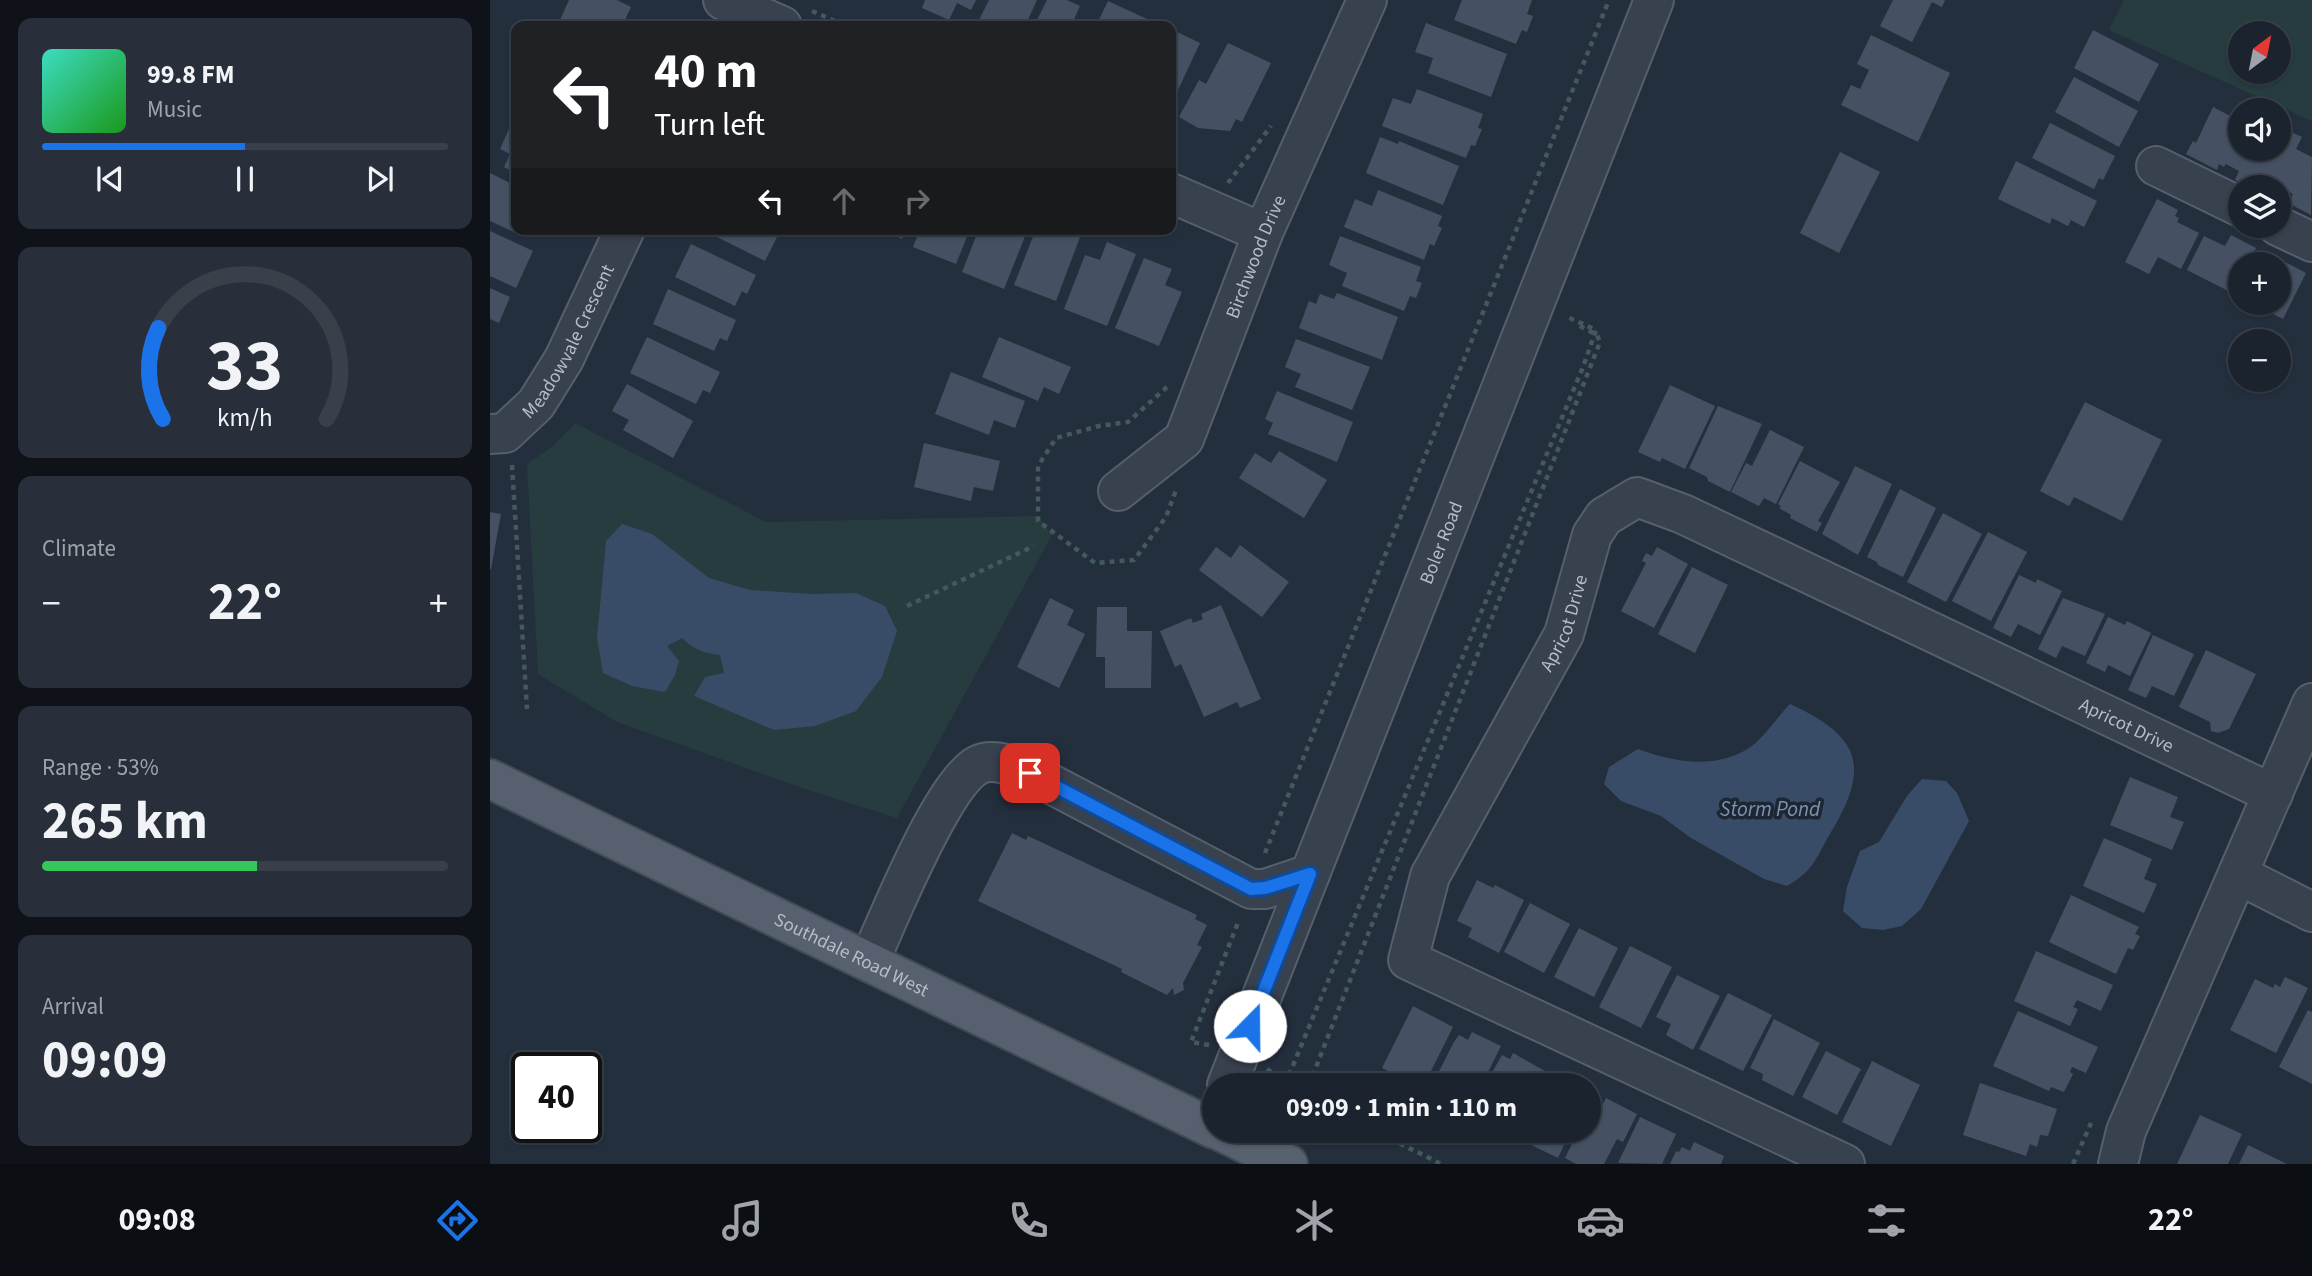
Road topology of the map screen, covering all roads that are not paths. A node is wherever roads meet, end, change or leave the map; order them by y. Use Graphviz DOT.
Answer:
graph roads {
  1 [pos="1367,0"];
  2 [pos="1654,0"];
  3 [pos="726,10"];
  4 [pos="796,18"];
  5 [pos="2156,166"];
  6 [pos="1176,195"];
  7 [pos="2228,201"];
  8 [pos="2291,232"];
  9 [pos="1264,233"];
  10 [pos="622,235"];
  11 [pos="2312,242"];
  12 [pos="501,447"];
  13 [pos="1118,491"];
  14 [pos="2312,703"];
  15 [pos="490,779"];
  16 [pos="2273,794"];
  17 [pos="1310,874"];
  18 [pos="2239,875"];
  19 [pos="2312,912"];
  20 [pos="869,962"];
  21 [pos="1232,1073"];
  22 [pos="1202,1120"];
  23 [pos="1247,1143"];
  24 [pos="1288,1164"];
  25 [pos="1845,1164"];
  26 [pos="2118,1164"];
  1 -- 9 [label="street, Birchwood Drive"];
  2 -- 17 [label="street, Boler Road"];
  3 -- 4 [label="street"];
  5 -- 7 [label="street"];
  6 -- 9 [label="street"];
  8 -- 11 [label="street"];
  9 -- 13 [label="street, Birchwood Drive"];
  10 -- 12 [label="street, Meadowvale Crescent"];
  14 -- 16 [label="street"];
  15 -- 20 [label="main road, Southdale Road West"];
  16 -- 18 [label="street"];
  16 -- 25 [label="street, Apricot Drive"];
  17 -- 20 [label="street"];
  17 -- 21 [label="street, Boler Road"];
  18 -- 19 [label="street"];
  18 -- 26 [label="street"];
  20 -- 22 [label="main road, Southdale Road West"];
  23 -- 24 [label="main road, Southdale Road West"];
}
